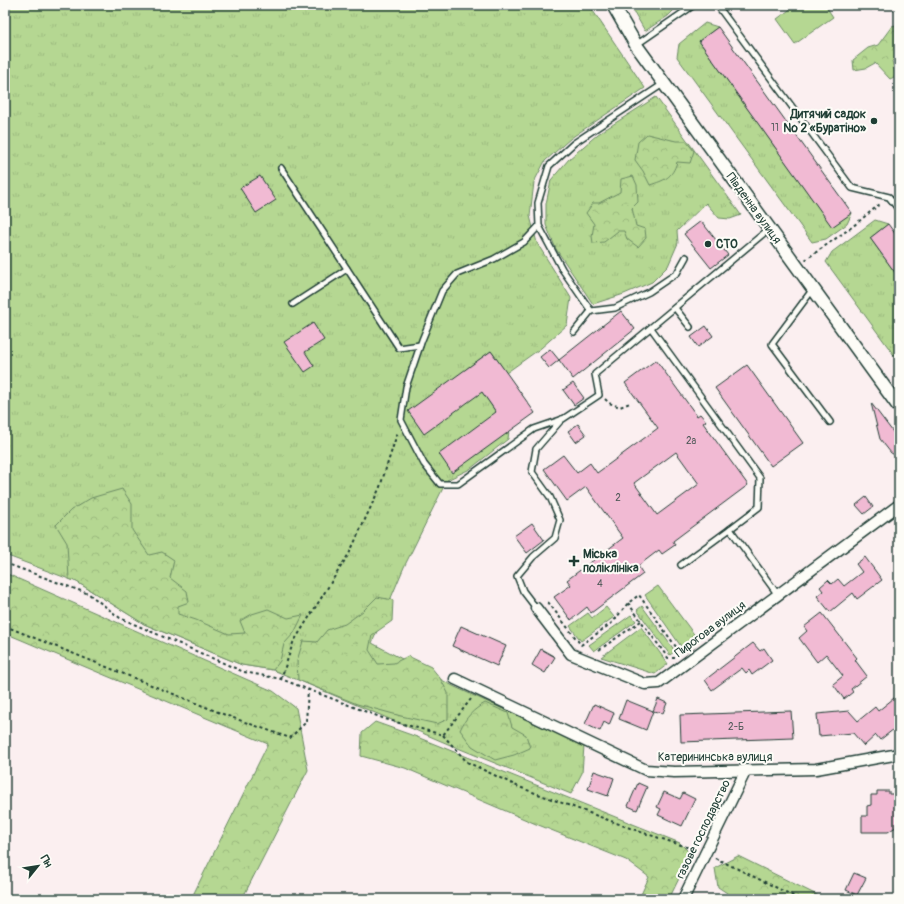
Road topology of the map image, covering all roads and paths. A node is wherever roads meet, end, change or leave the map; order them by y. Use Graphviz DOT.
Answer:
graph roads {
  1 [pos="613,5"];
  2 [pos="682,5"];
  3 [pos="694,5"];
  4 [pos="717,5"];
  5 [pos="685,11"];
  6 [pos="636,45"];
  7 [pos="664,83"];
  8 [pos="281,168"];
  9 [pos="889,197"];
  10 [pos="899,210"];
  11 [pos="539,226"];
  12 [pos="769,229"];
  13 [pos="686,257"];
  14 [pos="796,266"];
  15 [pos="347,269"];
  16 [pos="813,289"];
  17 [pos="292,304"];
  18 [pos="675,308"];
  19 [pos="591,312"];
  20 [pos="690,327"];
  21 [pos="651,328"];
  22 [pos="574,332"];
  23 [pos="420,345"];
  24 [pos="599,395"];
  25 [pos="630,403"];
  26 [pos="899,407"];
  27 [pos="563,419"];
  28 [pos="401,420"];
  29 [pos="830,422"];
  30 [pos="899,505"];
  31 [pos="730,529"];
  32 [pos="5,563"];
  33 [pos="681,565"];
  34 [pos="778,595"];
  35 [pos="548,602"];
  36 [pos="628,603"];
  37 [pos="536,608"];
  38 [pos="641,621"];
  39 [pos="5,626"];
  40 [pos="599,650"];
  41 [pos="679,662"];
  42 [pos="281,679"];
  43 [pos="455,679"];
  44 [pos="308,690"];
  45 [pos="478,690"];
  46 [pos="443,735"];
  47 [pos="899,754"];
  48 [pos="746,770"];
  49 [pos="705,853"];
  50 [pos="683,899"];
  51 [pos="800,899"];
  1 -- 6 [label="street, Південна вулиця"];
  2 -- 5 [label="lane"];
  3 -- 5 [label="lane"];
  4 -- 9 [label="lane"];
  5 -- 6 [label="lane"];
  6 -- 7 [label="street, Південна вулиця"];
  7 -- 11 [label="lane"];
  7 -- 12 [label="street, Південна вулиця"];
  8 -- 15 [label="lane"];
  9 -- 10 [label="lane"];
  9 -- 14 [label="path"];
  11 -- 19 [label="lane"];
  11 -- 23 [label="lane"];
  12 -- 14 [label="street, Південна вулиця"];
  12 -- 18 [label="lane"];
  13 -- 19 [label="lane"];
  14 -- 16 [label="street, Південна вулиця"];
  15 -- 17 [label="lane"];
  15 -- 23 [label="lane"];
  16 -- 26 [label="street, Південна вулиця"];
  16 -- 29 [label="lane"];
  18 -- 20 [label="lane"];
  18 -- 21 [label="lane"];
  19 -- 22 [label="lane"];
  21 -- 24 [label="lane"];
  21 -- 31 [label="lane"];
  23 -- 28 [label="lane"];
  24 -- 25 [label="path"];
  24 -- 27 [label="lane"];
  27 -- 28 [label="lane"];
  27 -- 37 [label="lane"];
  28 -- 42 [label="path"];
  30 -- 34 [label="street, Пирогова вулиця"];
  31 -- 33 [label="lane"];
  31 -- 34 [label="lane"];
  32 -- 42 [label="path"];
  34 -- 41 [label="street, Пирогова вулиця"];
  35 -- 36 [label="path"];
  36 -- 38 [label="path"];
  36 -- 41 [label="path"];
  37 -- 41 [label="street, Пирогова вулиця"];
  38 -- 40 [label="path"];
  38 -- 41 [label="path"];
  39 -- 44 [label="path"];
  42 -- 44 [label="path"];
  43 -- 45 [label="street, Катерининська вулиця"];
  44 -- 46 [label="path"];
  45 -- 46 [label="path"];
  45 -- 48 [label="street, Катерининська вулиця"];
  46 -- 49 [label="path"];
  47 -- 48 [label="street, Катерининська вулиця"];
  48 -- 49 [label="street, газове господарство"];
  49 -- 50 [label="street, газове господарство"];
  49 -- 51 [label="path"];
}
